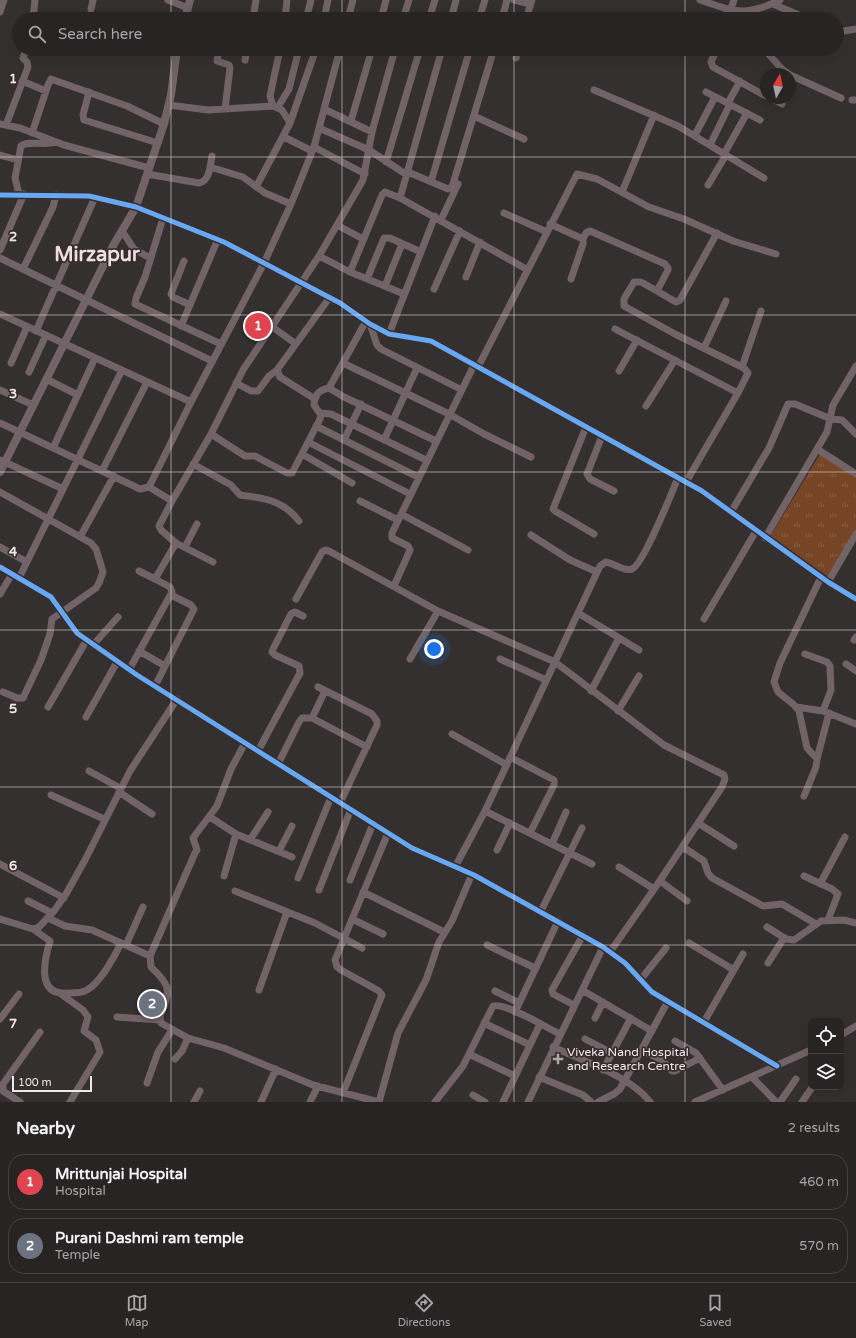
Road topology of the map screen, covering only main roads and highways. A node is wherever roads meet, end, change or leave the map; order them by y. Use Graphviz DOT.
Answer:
graph roads {
  1 [pos="176,56"];
  2 [pos="2,461"];
  3 [pos="0,472"];
  1 -- 2 [label="main road"];
  2 -- 3 [label="main road"];
}
